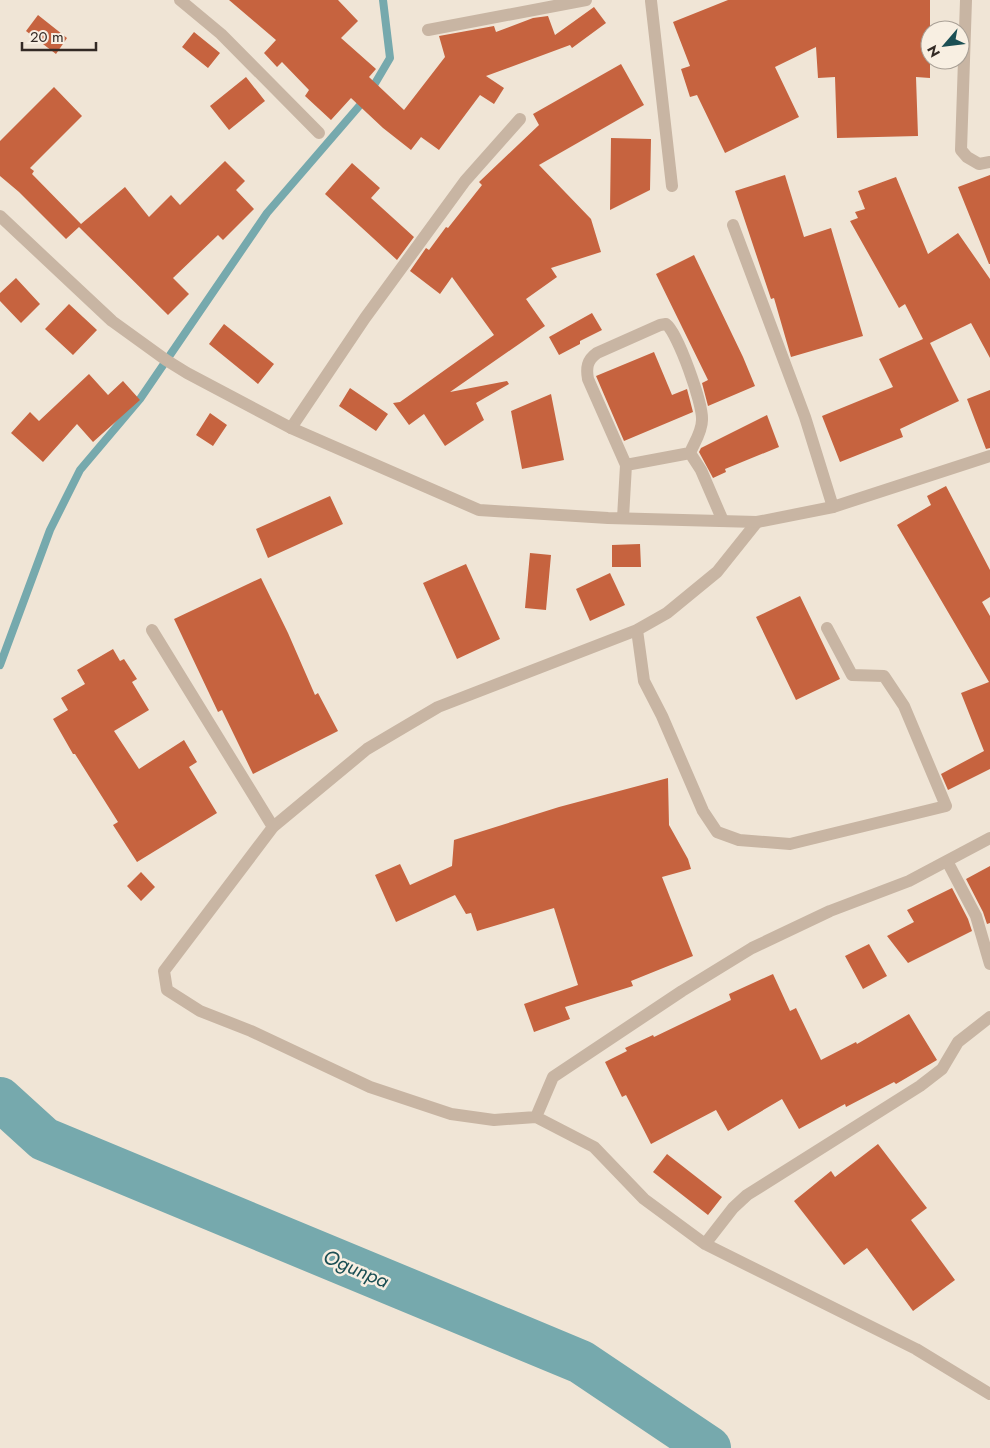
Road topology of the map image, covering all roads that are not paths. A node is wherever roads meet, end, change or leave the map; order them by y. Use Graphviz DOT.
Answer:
graph roads {
  1 [pos="180,0"];
  2 [pos="586,0"];
  3 [pos="650,0"];
  4 [pos="966,0"];
  5 [pos="428,30"];
  6 [pos="520,119"];
  7 [pos="319,133"];
  8 [pos="990,162"];
  9 [pos="672,186"];
  10 [pos="0,216"];
  11 [pos="733,225"];
  12 [pos="291,428"];
  13 [pos="690,453"];
  14 [pos="990,456"];
  15 [pos="626,465"];
  16 [pos="833,507"];
  17 [pos="624,518"];
  18 [pos="723,521"];
  19 [pos="757,522"];
  20 [pos="826,628"];
  21 [pos="152,630"];
  22 [pos="637,630"];
  23 [pos="273,827"];
  24 [pos="990,838"];
  25 [pos="947,861"];
  26 [pos="990,964"];
  27 [pos="990,1017"];
  28 [pos="536,1118"];
  29 [pos="706,1244"];
  30 [pos="990,1394"];
  1 -- 7 [label="street"];
  2 -- 5 [label="street"];
  3 -- 9 [label="street"];
  4 -- 8 [label="street"];
  6 -- 12 [label="street"];
  10 -- 12 [label="street"];
  11 -- 16 [label="street"];
  12 -- 17 [label="street"];
  13 -- 15 [label="street"];
  13 -- 15 [label="street"];
  13 -- 18 [label="street"];
  14 -- 16 [label="street"];
  15 -- 17 [label="street"];
  16 -- 19 [label="street"];
  17 -- 18 [label="street"];
  18 -- 19 [label="street"];
  19 -- 22 [label="street"];
  20 -- 22 [label="street"];
  21 -- 23 [label="street"];
  22 -- 23 [label="street"];
  23 -- 28 [label="street"];
  24 -- 25 [label="street"];
  25 -- 26 [label="street"];
  25 -- 28 [label="street"];
  27 -- 29 [label="street"];
  28 -- 29 [label="street"];
  29 -- 30 [label="street"];
}
